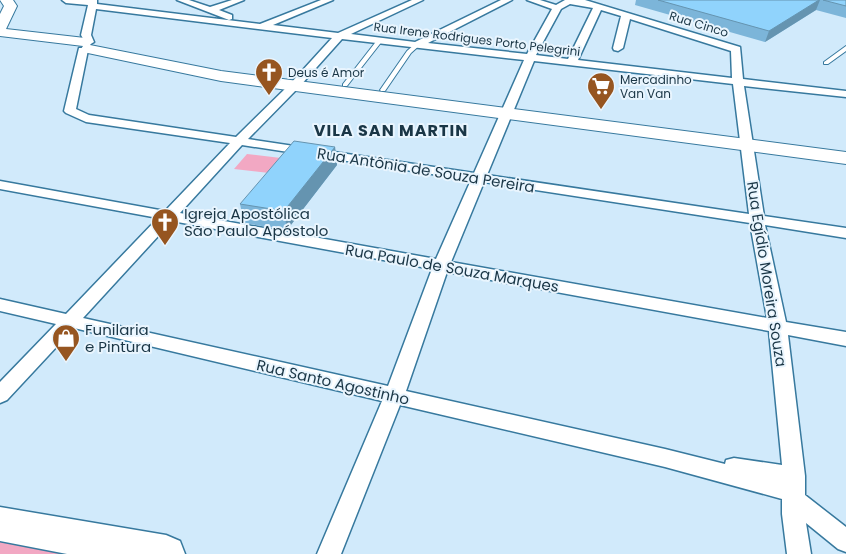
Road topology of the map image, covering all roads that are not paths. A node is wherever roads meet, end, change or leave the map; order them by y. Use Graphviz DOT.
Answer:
graph roads {
  1 [pos="67,0"];
  2 [pos="181,0"];
  3 [pos="240,0"];
  4 [pos="330,0"];
  5 [pos="419,0"];
  6 [pos="508,0"];
  7 [pos="531,0"];
  8 [pos="11,2"];
  9 [pos="562,4"];
  10 [pos="93,5"];
  11 [pos="598,6"];
  12 [pos="211,10"];
  13 [pos="220,14"];
  14 [pos="626,15"];
  15 [pos="201,20"];
  16 [pos="657,25"];
  17 [pos="256,26"];
  18 [pos="0,32"];
  19 [pos="339,36"];
  20 [pos="658,38"];
  21 [pos="380,40"];
  22 [pos="83,44"];
  23 [pos="418,44"];
  24 [pos="618,48"];
  25 [pos="846,48"];
  26 [pos="736,49"];
  27 [pos="530,58"];
  28 [pos="571,63"];
  29 [pos="826,63"];
  30 [pos="298,82"];
  31 [pos="738,82"];
  32 [pos="345,85"];
  33 [pos="383,90"];
  34 [pos="846,94"];
  35 [pos="507,108"];
  36 [pos="240,140"];
  37 [pos="747,140"];
  38 [pos="846,148"];
  39 [pos="846,158"];
  40 [pos="479,178"];
  41 [pos="0,185"];
  42 [pos="169,216"];
  43 [pos="758,220"];
  44 [pos="846,233"];
  45 [pos="441,266"];
  46 [pos="0,305"];
  47 [pos="69,320"];
  48 [pos="778,328"];
  49 [pos="846,339"];
  50 [pos="0,395"];
  51 [pos="394,396"];
  52 [pos="665,458"];
  53 [pos="794,489"];
  54 [pos="0,524"];
  55 [pos="846,541"];
  56 [pos="166,554"];
  57 [pos="328,554"];
  58 [pos="799,554"];
  1 -- 10 [label="street, Rua Irene Rodrigues Porto Pelegrini"];
  2 -- 12 [label="street"];
  3 -- 12 [label="street"];
  4 -- 17 [label="street"];
  5 -- 19 [label="street"];
  6 -- 23 [label="street"];
  7 -- 9 [label="street, Rua Cinco"];
  8 -- 18 [label="main road"];
  9 -- 11 [label="street, Rua Cinco"];
  9 -- 27 [label="street"];
  10 -- 15 [label="street, Rua Irene Rodrigues Porto Pelegrini"];
  10 -- 22 [label="street"];
  11 -- 14 [label="street, Rua Cinco"];
  11 -- 28 [label="street"];
  12 -- 13 [label="street"];
  13 -- 15 [label="street"];
  13 -- 17 [label="street"];
  14 -- 16 [label="street, Rua Cinco"];
  14 -- 24 [label="street"];
  15 -- 17 [label="street, Rua Irene Rodrigues Porto Pelegrini"];
  16 -- 20 [label="street"];
  16 -- 26 [label="street, Rua Cinco"];
  17 -- 19 [label="street, Rua Irene Rodrigues Porto Pelegrini"];
  18 -- 22 [label="main road"];
  19 -- 21 [label="street, Rua Irene Rodrigues Porto Pelegrini"];
  19 -- 30 [label="street"];
  21 -- 23 [label="street, Rua Irene Rodrigues Porto Pelegrini"];
  21 -- 32 [label="lane"];
  22 -- 30 [label="main road"];
  22 -- 36 [label="street, Rua Antônia de Souza Pereira"];
  23 -- 27 [label="street, Rua Irene Rodrigues Porto Pelegrini"];
  23 -- 33 [label="lane"];
  25 -- 29 [label="lane"];
  26 -- 31 [label="street, Rua Egídio Moreira Souza"];
  27 -- 28 [label="street, Rua Irene Rodrigues Porto Pelegrini"];
  27 -- 35 [label="street"];
  28 -- 31 [label="street, Rua Irene Rodrigues Porto Pelegrini"];
  30 -- 32 [label="main road"];
  30 -- 35 [label="main road"];
  30 -- 36 [label="street"];
  31 -- 34 [label="street, Rua Irene Rodrigues Porto Pelegrini"];
  31 -- 37 [label="street, Rua Egídio Moreira Souza"];
  32 -- 33 [label="main road"];
  33 -- 35 [label="main road"];
  35 -- 37 [label="main road"];
  35 -- 40 [label="street"];
  36 -- 40 [label="street, Rua Antônia de Souza Pereira"];
  36 -- 42 [label="street"];
  37 -- 38 [label="main road"];
  37 -- 39 [label="main road"];
  37 -- 43 [label="street, Rua Egídio Moreira Souza"];
  40 -- 43 [label="street, Rua Antônia de Souza Pereira"];
  40 -- 45 [label="street"];
  41 -- 42 [label="street, Rua Paulo de Souza Marques"];
  42 -- 45 [label="street, Rua Paulo de Souza Marques"];
  42 -- 47 [label="street"];
  43 -- 44 [label="street, Rua Antônia de Souza Pereira"];
  43 -- 48 [label="street, Rua Egídio Moreira Souza"];
  45 -- 48 [label="street, Rua Paulo de Souza Marques"];
  45 -- 51 [label="street"];
  46 -- 47 [label="street, Rua Santo Agostinho"];
  47 -- 50 [label="street"];
  47 -- 51 [label="street, Rua Santo Agostinho"];
  48 -- 49 [label="street, Rua Paulo de Souza Marques"];
  48 -- 53 [label="street, Rua Egídio Moreira Souza"];
  51 -- 52 [label="street, Rua Santo Agostinho"];
  51 -- 57 [label="street"];
  52 -- 53 [label="street, Rua Santo Agostinho"];
  53 -- 55 [label="street"];
  53 -- 58 [label="street, Rua Egídio Moreira Souza"];
  54 -- 56 [label="main road"];
}
